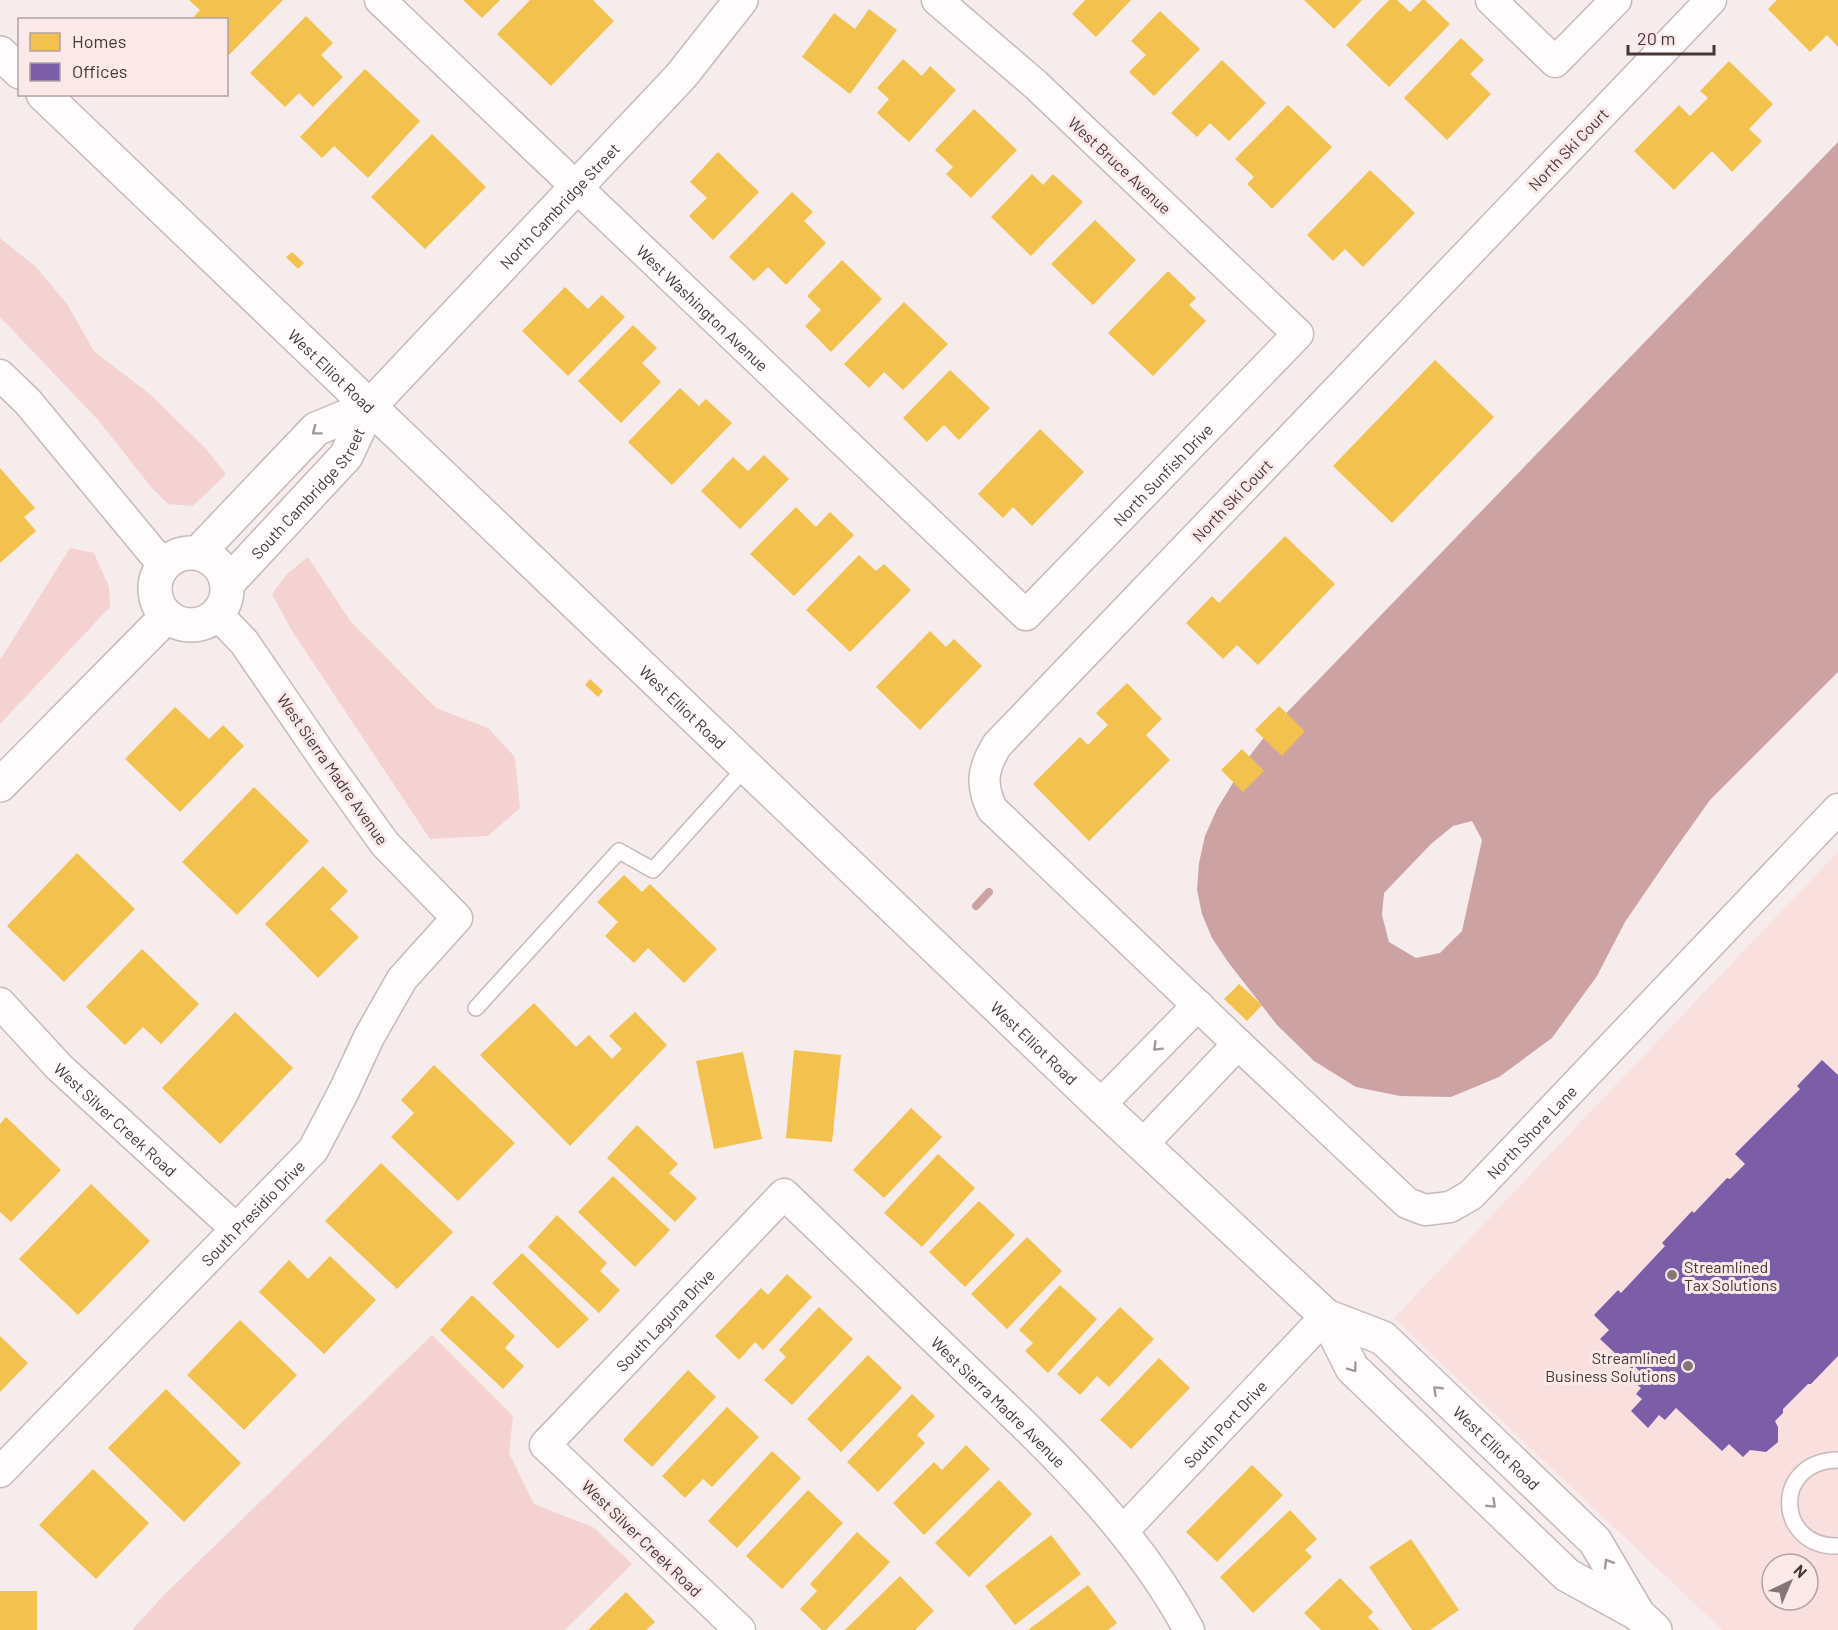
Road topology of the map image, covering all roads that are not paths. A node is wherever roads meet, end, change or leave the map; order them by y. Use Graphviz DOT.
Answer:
graph roads {
  1 [pos="380,0"];
  2 [pos="741,0"];
  3 [pos="938,0"];
  4 [pos="1491,0"];
  5 [pos="1616,0"];
  6 [pos="1711,0"];
  7 [pos="0,53"];
  8 [pos="18,70"];
  9 [pos="45,96"];
  10 [pos="576,187"];
  11 [pos="1298,334"];
  12 [pos="0,375"];
  13 [pos="369,407"];
  14 [pos="198,553"];
  15 [pos="163,565"];
  16 [pos="227,584"];
  17 [pos="217,614"];
  18 [pos="1026,615"];
  19 [pos="167,616"];
  20 [pos="746,766"];
  21 [pos="0,785"];
  22 [pos="1838,809"];
  23 [pos="457,918"];
  24 [pos="0,1003"];
  25 [pos="1198,1005"];
  26 [pos="476,1008"];
  27 [pos="1238,1044"];
  28 [pos="1100,1105"];
  29 [pos="1143,1144"];
  30 [pos="784,1194"];
  31 [pos="236,1229"];
  32 [pos="1326,1316"];
  33 [pos="545,1445"];
  34 [pos="1838,1460"];
  35 [pos="0,1472"];
  36 [pos="1123,1531"];
  37 [pos="1838,1545"];
  38 [pos="1646,1622"];
  39 [pos="740,1630"];
  40 [pos="1189,1630"];
  1 -- 10 [label="street, West Washington Avenue"];
  2 -- 10 [label="main road, North Cambridge Street"];
  3 -- 11 [label="street, West Bruce Avenue"];
  4 -- 5 [label="street"];
  6 -- 25 [label="street, North Ski Court"];
  7 -- 8 [label="main road"];
  9 -- 13 [label="main road, West Elliot Road"];
  10 -- 13 [label="main road, North Cambridge Street"];
  10 -- 18 [label="street, West Washington Avenue"];
  11 -- 18 [label="street, North Sunfish Drive"];
  12 -- 15 [label="street"];
  13 -- 14 [label="main road, South Cambridge Street, one-way"];
  13 -- 16 [label="main road, South Cambridge Street"];
  13 -- 20 [label="main road, West Elliot Road"];
  14 -- 15 [label="main road"];
  14 -- 16 [label="main road"];
  15 -- 19 [label="main road"];
  16 -- 17 [label="main road"];
  17 -- 19 [label="main road"];
  17 -- 23 [label="street, West Sierra Madre Avenue"];
  19 -- 21 [label="main road"];
  20 -- 26 [label="lane"];
  20 -- 28 [label="main road, West Elliot Road"];
  22 -- 27 [label="street, North Shore Lane"];
  23 -- 31 [label="street, South Presidio Drive"];
  24 -- 31 [label="street, West Silver Creek Road"];
  25 -- 27 [label="street, North Shore Lane"];
  25 -- 28 [label="street, one-way"];
  27 -- 29 [label="street"];
  28 -- 29 [label="main road, West Elliot Road"];
  29 -- 32 [label="main road, West Elliot Road"];
  30 -- 33 [label="street, South Laguna Drive"];
  30 -- 36 [label="street, West Sierra Madre Avenue"];
  31 -- 35 [label="street, South Presidio Drive"];
  32 -- 36 [label="street, South Port Drive"];
  32 -- 38 [label="main road, West Elliot Road, one-way"];
  38 -- 32 [label="main road, West Elliot Road, one-way"];
  33 -- 39 [label="street, West Silver Creek Road"];
  34 -- 37 [label="lane"];
  36 -- 40 [label="street, West Sierra Madre Avenue"];
}
